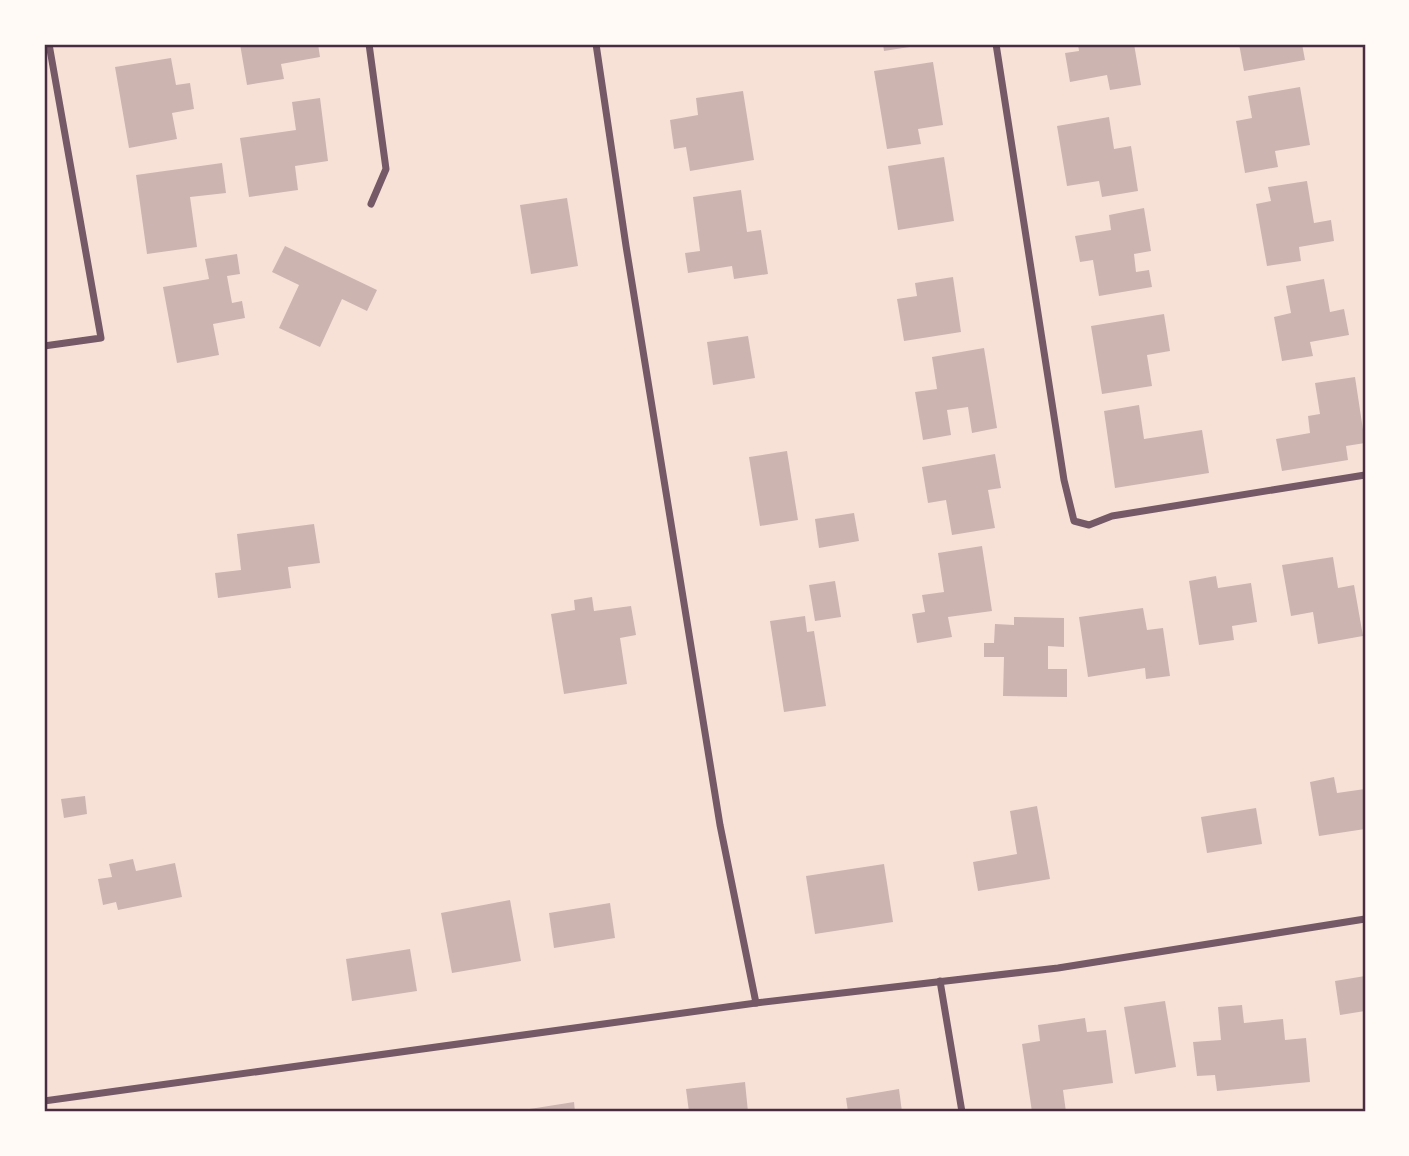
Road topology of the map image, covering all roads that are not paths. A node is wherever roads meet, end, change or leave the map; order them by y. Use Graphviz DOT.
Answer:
graph roads {
  1 [pos="49,44"];
  2 [pos="369,44"];
  3 [pos="596,44"];
  4 [pos="996,44"];
  5 [pos="371,204"];
  6 [pos="44,346"];
  7 [pos="1365,475"];
  8 [pos="1365,919"];
  9 [pos="940,981"];
  10 [pos="756,1003"];
  11 [pos="44,1101"];
  12 [pos="962,1112"];
  1 -- 6 [label="street"];
  2 -- 5 [label="street"];
  3 -- 10 [label="street"];
  4 -- 7 [label="street"];
  8 -- 9 [label="street"];
  9 -- 10 [label="street"];
  9 -- 12 [label="street"];
  10 -- 11 [label="street"];
}
